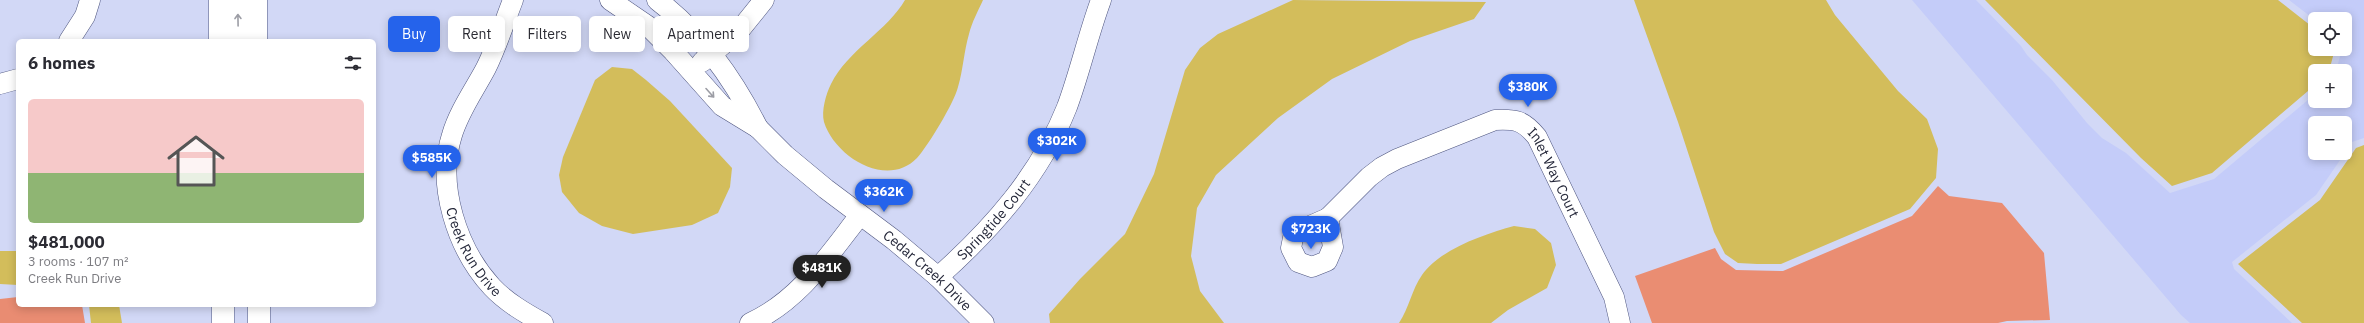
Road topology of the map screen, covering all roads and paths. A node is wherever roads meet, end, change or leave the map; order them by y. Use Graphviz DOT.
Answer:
graph roads {
  1 [pos="90,0"];
  2 [pos="220,0"];
  3 [pos="238,0"];
  4 [pos="256,0"];
  5 [pos="513,0"];
  6 [pos="610,0"];
  7 [pos="657,0"];
  8 [pos="764,0"];
  9 [pos="1101,0"];
  10 [pos="70,39"];
  11 [pos="220,39"];
  12 [pos="238,39"];
  13 [pos="256,39"];
  14 [pos="711,55"];
  15 [pos="690,71"];
  16 [pos="16,80"];
  17 [pos="0,84"];
  18 [pos="758,128"];
  19 [pos="860,215"];
  20 [pos="1328,218"];
  21 [pos="938,277"];
  22 [pos="223,307"];
  23 [pos="259,307"];
  24 [pos="223,323"];
  25 [pos="259,323"];
  26 [pos="543,323"];
  27 [pos="750,323"];
  28 [pos="984,323"];
  29 [pos="1620,323"];
  1 -- 10 [label="street"];
  2 -- 11 [label="main road"];
  12 -- 3 [label="main road, one-way"];
  4 -- 13 [label="main road"];
  5 -- 26 [label="street, Creek Run Drive"];
  6 -- 15 [label="street, Cedar Creek Drive"];
  7 -- 14 [label="street, Cedar Creek Drive"];
  8 -- 14 [label="street"];
  9 -- 21 [label="street, Springtide Court"];
  14 -- 15 [label="street"];
  14 -- 18 [label="street, Cedar Creek Drive"];
  15 -- 18 [label="street, Cedar Creek Drive, one-way"];
  16 -- 17 [label="street"];
  18 -- 19 [label="street, Cedar Creek Drive"];
  19 -- 21 [label="street, Cedar Creek Drive"];
  19 -- 27 [label="street"];
  20 -- 29 [label="street, Inlet Way Court"];
  21 -- 28 [label="street, Cedar Creek Drive"];
  22 -- 24 [label="main road"];
  23 -- 25 [label="main road"];
}
